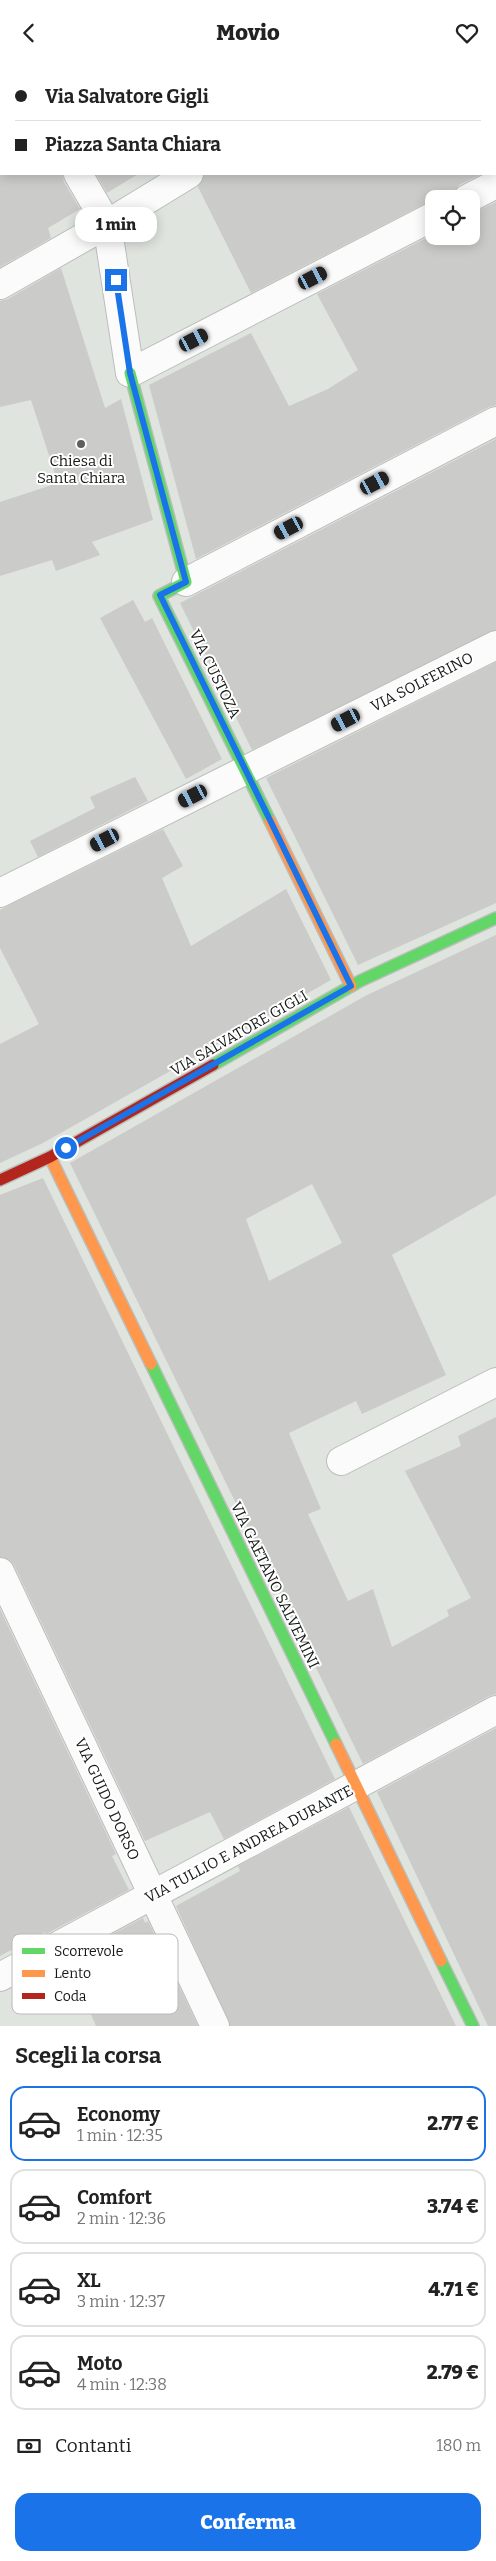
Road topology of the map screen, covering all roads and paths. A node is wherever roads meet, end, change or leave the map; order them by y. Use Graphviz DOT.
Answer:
graph roads {
  1 [pos="79,175"];
  2 [pos="186,175"];
  3 [pos="496,184"];
  4 [pos="480,192"];
  5 [pos="425,221"];
  6 [pos="107,224"];
  7 [pos="0,285"];
  8 [pos="130,373"];
  9 [pos="496,421"];
  10 [pos="186,582"];
  11 [pos="496,645"];
  12 [pos="245,770"];
  13 [pos="0,893"];
  14 [pos="496,918"];
  15 [pos="351,986"];
  16 [pos="50,1157"];
  17 [pos="0,1180"];
  18 [pos="496,1382"];
  19 [pos="340,1461"];
  20 [pos="0,1572"];
  21 [pos="496,1710"];
  22 [pos="356,1787"];
  23 [pos="152,1895"];
  24 [pos="80,1934"];
  25 [pos="171,1934"];
  26 [pos="178,1949"];
  27 [pos="12,1971"];
  28 [pos="0,1977"];
  29 [pos="215,2026"];
  30 [pos="472,2026"];
  1 -- 6 [label="street"];
  2 -- 6 [label="street"];
  3 -- 4 [label="street"];
  5 -- 8 [label="street"];
  6 -- 7 [label="street"];
  6 -- 8 [label="street"];
  8 -- 10 [label="street"];
  9 -- 10 [label="street"];
  10 -- 12 [label="street, VIA CUSTOZA"];
  11 -- 12 [label="street, VIA SOLFERINO"];
  12 -- 13 [label="street, VIA SOLFERINO"];
  12 -- 15 [label="street, VIA CUSTOZA"];
  14 -- 15 [label="street, VIA SALVATORE GIGLI"];
  15 -- 16 [label="street, VIA SALVATORE GIGLI"];
  16 -- 17 [label="street, VIA SALVATORE GIGLI"];
  16 -- 22 [label="street, VIA GAETANO SALVEMINI"];
  18 -- 19 [label="street"];
  20 -- 23 [label="street, VIA GUIDO DORSO"];
  21 -- 22 [label="street, VIA TULLIO E ANDREA DURANTE"];
  22 -- 23 [label="street, VIA TULLIO E ANDREA DURANTE"];
  22 -- 30 [label="street, VIA GAETANO SALVEMINI"];
  23 -- 24 [label="street, VIA TULLIO E ANDREA DURANTE"];
  23 -- 25 [label="street, VIA GUIDO DORSO"];
  26 -- 29 [label="street, VIA GUIDO DORSO"];
  27 -- 28 [label="street, VIA TULLIO E ANDREA DURANTE"];
}
